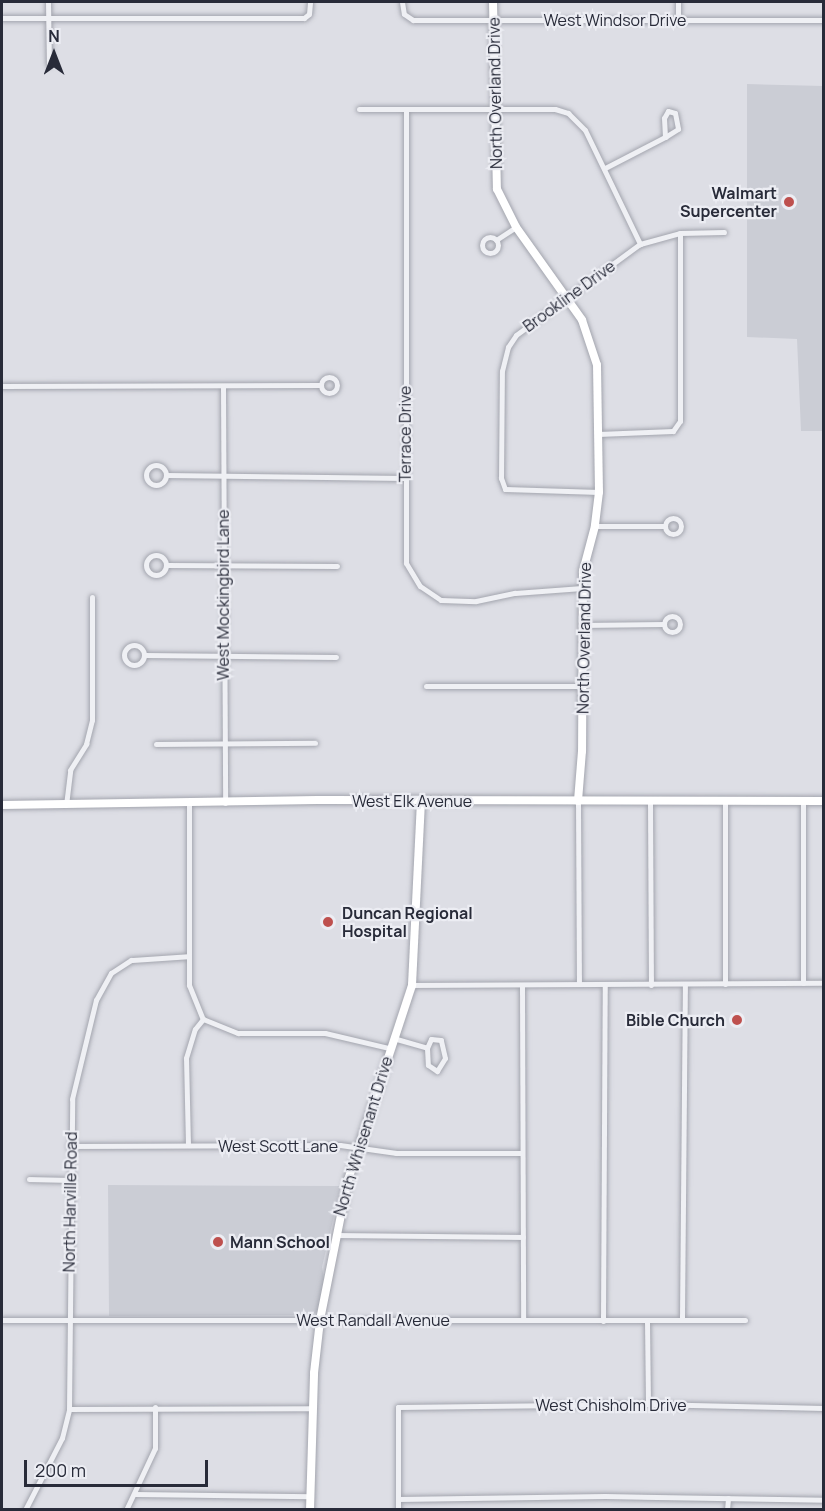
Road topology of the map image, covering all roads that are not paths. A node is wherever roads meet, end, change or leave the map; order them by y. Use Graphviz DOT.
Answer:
graph roads {
  1 [pos="48,2"];
  2 [pos="310,2"];
  3 [pos="402,2"];
  4 [pos="494,2"];
  5 [pos="678,2"];
  6 [pos="48,17"];
  7 [pos="2,18"];
  8 [pos="493,20"];
  9 [pos="678,20"];
  10 [pos="824,20"];
  11 [pos="49,64"];
  12 [pos="494,108"];
  13 [pos="359,109"];
  14 [pos="405,110"];
  15 [pos="665,137"];
  16 [pos="605,168"];
  17 [pos="516,227"];
  18 [pos="724,232"];
  19 [pos="680,233"];
  20 [pos="496,240"];
  21 [pos="640,244"];
  22 [pos="568,295"];
  23 [pos="321,385"];
  24 [pos="2,386"];
  25 [pos="224,386"];
  26 [pos="598,434"];
  27 [pos="222,474"];
  28 [pos="166,475"];
  29 [pos="405,478"];
  30 [pos="599,492"];
  31 [pos="595,526"];
  32 [pos="665,526"];
  33 [pos="166,565"];
  34 [pos="223,566"];
  35 [pos="337,566"];
  36 [pos="582,588"];
  37 [pos="92,597"];
  38 [pos="664,624"];
  39 [pos="581,625"];
  40 [pos="144,655"];
  41 [pos="224,656"];
  42 [pos="336,657"];
  43 [pos="426,686"];
  44 [pos="581,686"];
  45 [pos="224,743"];
  46 [pos="315,743"];
  47 [pos="156,744"];
  48 [pos="421,801"];
  49 [pos="578,801"];
  50 [pos="726,801"];
  51 [pos="803,801"];
  52 [pos="824,801"];
  53 [pos="650,802"];
  54 [pos="225,803"];
  55 [pos="2,805"];
  56 [pos="66,805"];
  57 [pos="189,805"];
  58 [pos="189,956"];
  59 [pos="802,983"];
  60 [pos="824,983"];
  61 [pos="579,984"];
  62 [pos="605,984"];
  63 [pos="651,984"];
  64 [pos="725,984"];
  65 [pos="412,985"];
  66 [pos="522,985"];
  67 [pos="685,985"];
  68 [pos="203,1019"];
  69 [pos="393,1038"];
  70 [pos="389,1048"];
  71 [pos="427,1048"];
  72 [pos="188,1145"];
  73 [pos="69,1146"];
  74 [pos="358,1147"];
  75 [pos="522,1153"];
  76 [pos="29,1179"];
  77 [pos="69,1180"];
  78 [pos="334,1235"];
  79 [pos="523,1237"];
  80 [pos="682,1319"];
  81 [pos="2,1320"];
  82 [pos="320,1320"];
  83 [pos="523,1320"];
  84 [pos="745,1320"];
  85 [pos="69,1321"];
  86 [pos="603,1321"];
  87 [pos="648,1321"];
  88 [pos="648,1404"];
  89 [pos="155,1407"];
  90 [pos="312,1408"];
  91 [pos="824,1408"];
  92 [pos="69,1409"];
  93 [pos="135,1494"];
  94 [pos="310,1496"];
  95 [pos="728,1498"];
  96 [pos="398,1499"];
  97 [pos="824,1500"];
  98 [pos="25,1509"];
  99 [pos="126,1509"];
  100 [pos="310,1509"];
  101 [pos="398,1509"];
  102 [pos="728,1509"];
  1 -- 6 [label="street"];
  2 -- 6 [label="street"];
  3 -- 8 [label="street, West Windsor Drive"];
  4 -- 8 [label="street, North Overland Drive"];
  5 -- 9 [label="street"];
  6 -- 7 [label="street"];
  6 -- 11 [label="street"];
  8 -- 9 [label="street, West Windsor Drive"];
  8 -- 12 [label="street, North Overland Drive"];
  9 -- 10 [label="street, West Windsor Drive"];
  12 -- 14 [label="street"];
  12 -- 16 [label="street"];
  12 -- 17 [label="street, North Overland Drive"];
  13 -- 14 [label="street"];
  14 -- 29 [label="street, Terrace Drive"];
  15 -- 15 [label="street"];
  15 -- 16 [label="street"];
  16 -- 21 [label="street"];
  17 -- 20 [label="street"];
  17 -- 22 [label="street, North Overland Drive"];
  18 -- 19 [label="street, Brookline Drive"];
  19 -- 21 [label="street, Brookline Drive"];
  19 -- 26 [label="street"];
  21 -- 22 [label="street, Brookline Drive"];
  22 -- 26 [label="street, North Overland Drive"];
  22 -- 30 [label="street, Brookline Drive"];
  23 -- 25 [label="street"];
  24 -- 25 [label="street"];
  25 -- 27 [label="street, West Mockingbird Lane"];
  26 -- 30 [label="street, North Overland Drive"];
  27 -- 28 [label="street"];
  27 -- 29 [label="street"];
  27 -- 34 [label="street, West Mockingbird Lane"];
  29 -- 36 [label="street, Terrace Drive"];
  30 -- 31 [label="street, North Overland Drive"];
  31 -- 32 [label="street"];
  31 -- 36 [label="street, North Overland Drive"];
  33 -- 34 [label="street"];
  34 -- 35 [label="street"];
  34 -- 41 [label="street, West Mockingbird Lane"];
  36 -- 39 [label="street, North Overland Drive"];
  37 -- 56 [label="street"];
  38 -- 39 [label="street"];
  39 -- 44 [label="street, North Overland Drive"];
  40 -- 41 [label="street"];
  41 -- 42 [label="street"];
  41 -- 45 [label="street, West Mockingbird Lane"];
  43 -- 44 [label="street"];
  44 -- 49 [label="street, North Overland Drive"];
  45 -- 46 [label="street"];
  45 -- 47 [label="street"];
  45 -- 54 [label="street, West Mockingbird Lane"];
  48 -- 49 [label="street, West Elk Avenue"];
  48 -- 54 [label="street, West Elk Avenue"];
  48 -- 65 [label="street, North Whisenant Drive"];
  49 -- 53 [label="street, West Elk Avenue"];
  49 -- 61 [label="street"];
  50 -- 51 [label="street, West Elk Avenue"];
  50 -- 53 [label="street, West Elk Avenue"];
  50 -- 64 [label="street"];
  51 -- 52 [label="street, West Elk Avenue"];
  51 -- 59 [label="street"];
  53 -- 63 [label="street"];
  54 -- 57 [label="street, West Elk Avenue"];
  55 -- 56 [label="street, West Elk Avenue"];
  56 -- 57 [label="street, West Elk Avenue"];
  57 -- 58 [label="street"];
  58 -- 68 [label="street"];
  58 -- 73 [label="street, North Harville Road"];
  59 -- 60 [label="street"];
  59 -- 64 [label="street"];
  61 -- 62 [label="street"];
  61 -- 66 [label="street"];
  62 -- 63 [label="street"];
  62 -- 86 [label="street"];
  63 -- 67 [label="street"];
  64 -- 67 [label="street"];
  65 -- 66 [label="street"];
  65 -- 69 [label="street, North Whisenant Drive"];
  66 -- 75 [label="street"];
  67 -- 80 [label="street"];
  68 -- 70 [label="street"];
  68 -- 72 [label="street"];
  69 -- 70 [label="street, North Whisenant Drive"];
  69 -- 71 [label="street"];
  70 -- 74 [label="street, North Whisenant Drive"];
  71 -- 71 [label="street"];
  72 -- 73 [label="street, West Scott Lane"];
  72 -- 74 [label="street, West Scott Lane"];
  73 -- 77 [label="street, North Harville Road"];
  74 -- 75 [label="street, West Scott Lane"];
  74 -- 78 [label="street, North Whisenant Drive"];
  75 -- 79 [label="street"];
  76 -- 77 [label="street"];
  77 -- 85 [label="street, North Harville Road"];
  78 -- 79 [label="street"];
  78 -- 82 [label="street, North Whisenant Drive"];
  79 -- 83 [label="street"];
  80 -- 84 [label="street, West Randall Avenue"];
  80 -- 87 [label="street, West Randall Avenue"];
  81 -- 85 [label="street, West Randall Avenue"];
  82 -- 83 [label="street, West Randall Avenue"];
  82 -- 85 [label="street, West Randall Avenue"];
  82 -- 90 [label="street, North Whisenant Drive"];
  83 -- 86 [label="street, West Randall Avenue"];
  85 -- 92 [label="street, North Harville Road"];
  86 -- 87 [label="street, West Randall Avenue"];
  87 -- 88 [label="street"];
  88 -- 91 [label="street, West Chisholm Drive"];
  88 -- 96 [label="street, West Chisholm Drive"];
  89 -- 90 [label="street"];
  89 -- 92 [label="street"];
  89 -- 93 [label="street"];
  90 -- 94 [label="street, North Whisenant Drive"];
  92 -- 98 [label="street, North Harville Road"];
  93 -- 94 [label="street"];
  93 -- 99 [label="street"];
  94 -- 100 [label="street, North Whisenant Drive"];
  95 -- 96 [label="street"];
  95 -- 97 [label="street"];
  95 -- 102 [label="street"];
  96 -- 101 [label="street"];
}
